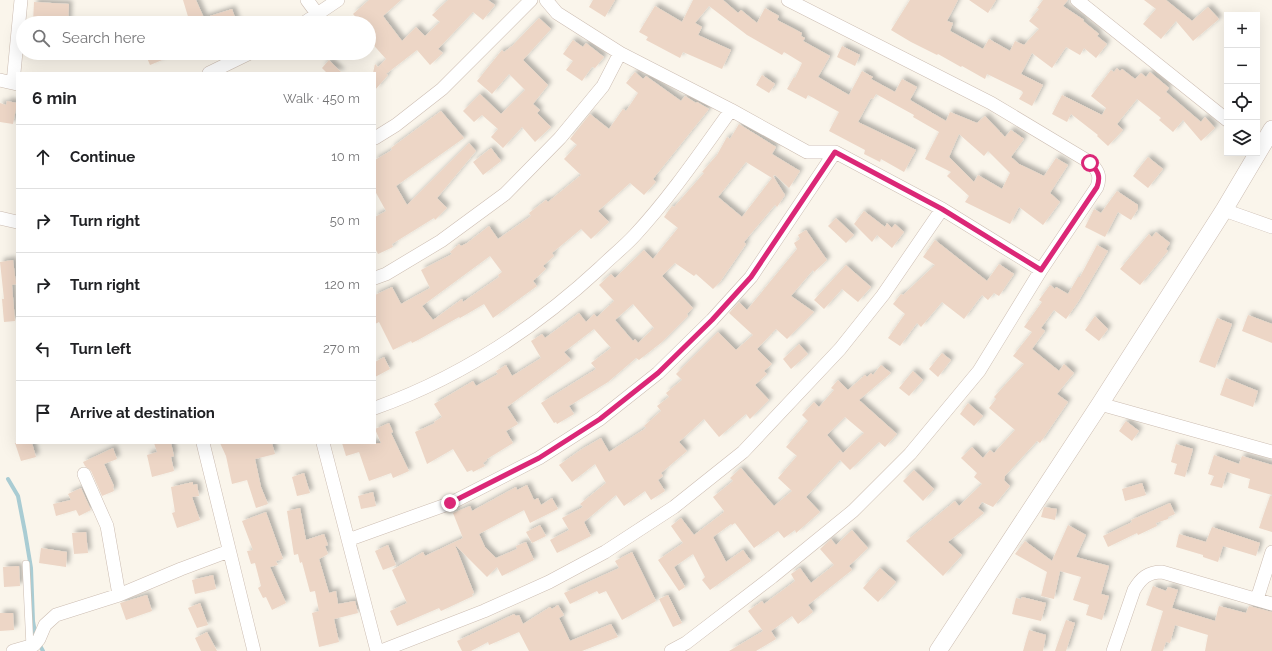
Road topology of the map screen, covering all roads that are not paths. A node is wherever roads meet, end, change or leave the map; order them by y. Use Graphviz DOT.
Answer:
graph roads {
  1 [pos="22,0"];
  2 [pos="307,0"];
  3 [pos="338,0"];
  4 [pos="530,0"];
  5 [pos="546,0"];
  6 [pos="788,0"];
  7 [pos="1077,0"];
  8 [pos="318,15"];
  9 [pos="20,16"];
  10 [pos="16,41"];
  11 [pos="620,53"];
  12 [pos="236,60"];
  13 [pos="211,72"];
  14 [pos="10,82"];
  15 [pos="731,110"];
  16 [pos="1224,118"];
  17 [pos="1272,129"];
  18 [pos="376,137"];
  19 [pos="1260,146"];
  20 [pos="835,152"];
  21 [pos="1254,156"];
  22 [pos="942,209"];
  23 [pos="1224,210"];
  24 [pos="0,218"];
  25 [pos="16,222"];
  26 [pos="1272,227"];
  27 [pos="1041,270"];
  28 [pos="376,278"];
  29 [pos="1100,404"];
  30 [pos="376,408"];
  31 [pos="203,444"];
  32 [pos="323,444"];
  33 [pos="1272,452"];
  34 [pos="84,474"];
  35 [pos="348,540"];
  36 [pos="229,551"];
  37 [pos="1272,552"];
  38 [pos="26,564"];
  39 [pos="119,595"];
  40 [pos="1257,599"];
  41 [pos="1272,604"];
  42 [pos="34,644"];
  43 [pos="688,647"];
  44 [pos="13,651"];
  45 [pos="254,651"];
  46 [pos="377,651"];
  47 [pos="381,651"];
  48 [pos="671,651"];
  49 [pos="938,651"];
  50 [pos="1113,651"];
  1 -- 9 [label="street"];
  2 -- 8 [label="street"];
  3 -- 8 [label="street"];
  4 -- 18 [label="street"];
  5 -- 11 [label="street"];
  6 -- 27 [label="street"];
  7 -- 16 [label="street"];
  10 -- 14 [label="street"];
  11 -- 15 [label="street"];
  11 -- 28 [label="street"];
  12 -- 13 [label="street"];
  15 -- 20 [label="street"];
  15 -- 30 [label="street"];
  17 -- 19 [label="street"];
  20 -- 22 [label="street"];
  20 -- 35 [label="street"];
  21 -- 23 [label="street"];
  22 -- 27 [label="street"];
  22 -- 47 [label="street"];
  23 -- 26 [label="street"];
  23 -- 29 [label="street"];
  24 -- 25 [label="street"];
  27 -- 43 [label="street"];
  29 -- 33 [label="street"];
  29 -- 49 [label="street"];
  31 -- 36 [label="street"];
  32 -- 35 [label="street"];
  34 -- 39 [label="street"];
  35 -- 46 [label="street"];
  36 -- 39 [label="street"];
  36 -- 45 [label="street"];
  37 -- 40 [label="street"];
  38 -- 42 [label="lane"];
  39 -- 42 [label="street"];
  40 -- 41 [label="street"];
  40 -- 50 [label="street"];
  42 -- 44 [label="street"];
  43 -- 48 [label="street"];
}
